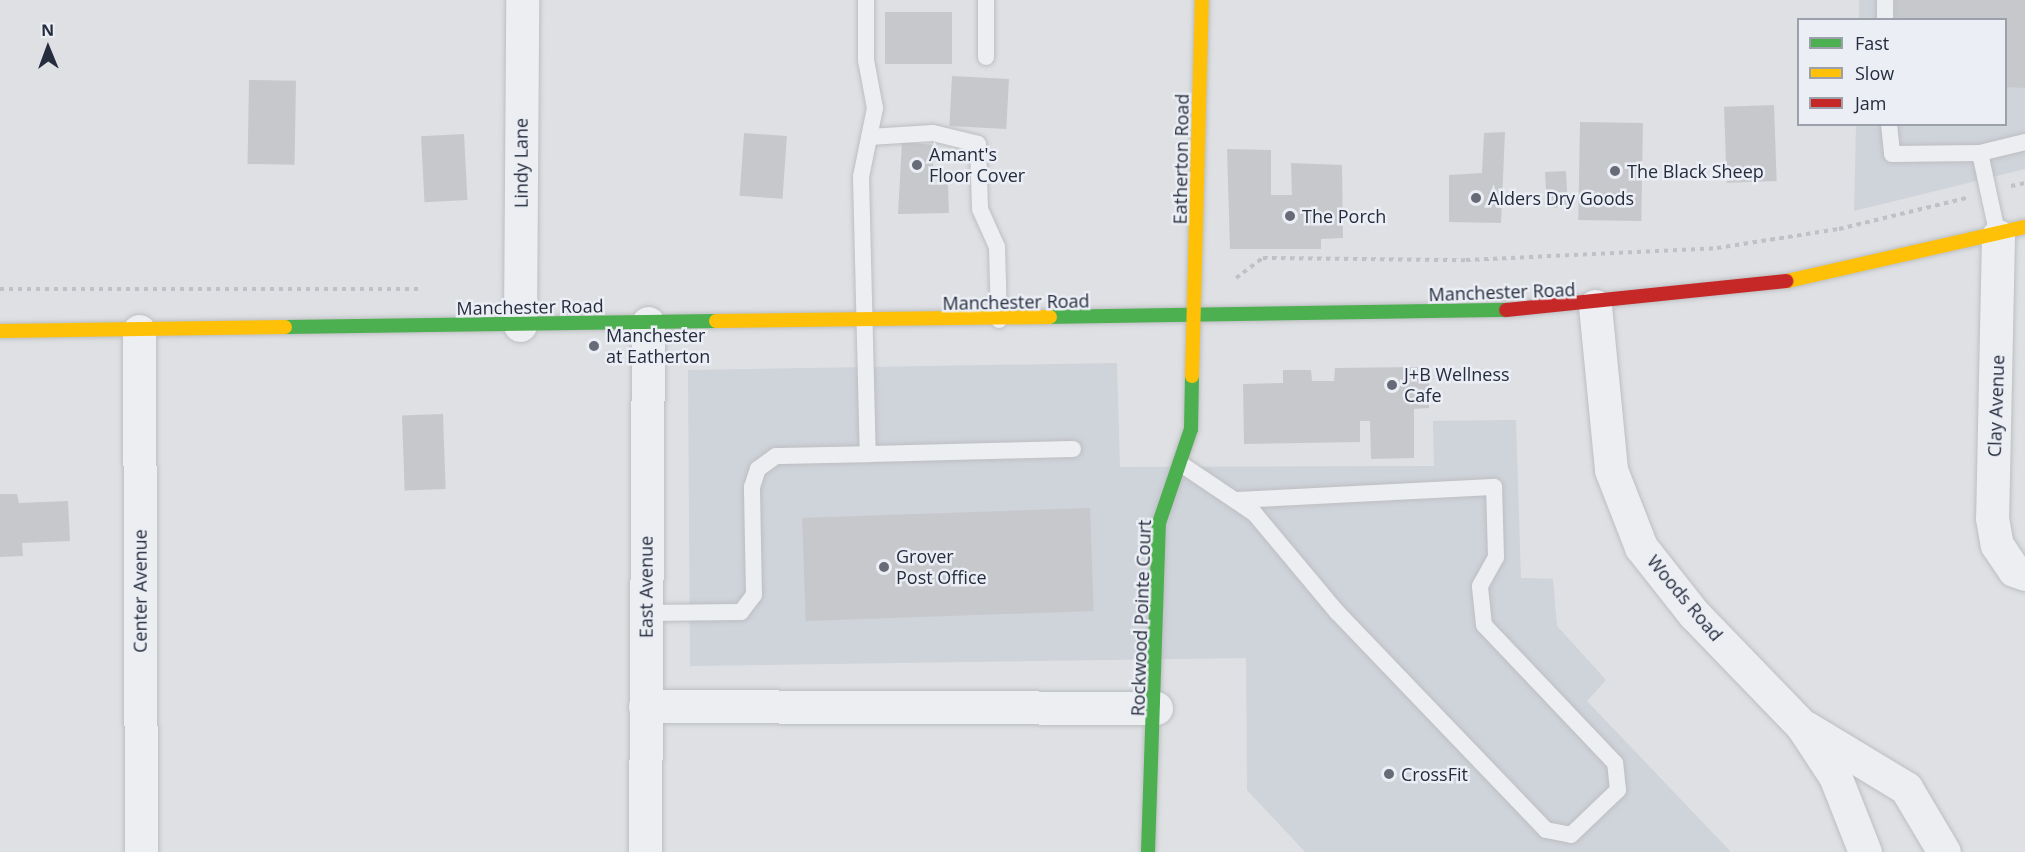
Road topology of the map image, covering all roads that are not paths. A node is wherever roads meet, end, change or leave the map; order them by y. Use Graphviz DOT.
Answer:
graph roads {
  1 [pos="522,0"];
  2 [pos="866,0"];
  3 [pos="986,0"];
  4 [pos="1203,0"];
  5 [pos="1885,0"];
  6 [pos="1885,18"];
  7 [pos="986,57"];
  8 [pos="1889,126"];
  9 [pos="869,137"];
  10 [pos="2025,142"];
  11 [pos="1980,153"];
  12 [pos="2011,231"];
  13 [pos="1595,306"];
  14 [pos="1195,318"];
  15 [pos="999,320"];
  16 [pos="865,321"];
  17 [pos="648,323"];
  18 [pos="520,325"];
  19 [pos="0,331"];
  20 [pos="140,331"];
  21 [pos="1073,449"];
  22 [pos="868,454"];
  23 [pos="1181,464"];
  24 [pos="1235,500"];
  25 [pos="2019,572"];
  26 [pos="646,613"];
  27 [pos="645,706"];
  28 [pos="1156,708"];
  29 [pos="1802,726"];
  30 [pos="141,852"];
  31 [pos="645,852"];
  32 [pos="1148,852"];
  33 [pos="1864,852"];
  34 [pos="1944,852"];
  1 -- 18 [label="street, Lindy Lane"];
  2 -- 9 [label="lane"];
  3 -- 7 [label="lane"];
  4 -- 14 [label="street, Eatherton Road"];
  5 -- 6 [label="lane"];
  8 -- 11 [label="lane"];
  9 -- 15 [label="lane"];
  9 -- 16 [label="lane"];
  10 -- 11 [label="lane"];
  11 -- 12 [label="lane"];
  12 -- 13 [label="street, Manchester Road"];
  12 -- 25 [label="street, Clay Avenue"];
  13 -- 14 [label="street, Manchester Road"];
  13 -- 29 [label="street, Woods Road"];
  14 -- 15 [label="street, Manchester Road"];
  14 -- 23 [label="street, Rockwood Pointe Court"];
  15 -- 16 [label="street, Manchester Road"];
  16 -- 17 [label="street, Manchester Road"];
  16 -- 22 [label="lane"];
  17 -- 18 [label="street, Manchester Road"];
  17 -- 26 [label="street, East Avenue"];
  18 -- 20 [label="street, Manchester Road"];
  19 -- 20 [label="street, Manchester Road"];
  20 -- 30 [label="street, Center Avenue"];
  21 -- 22 [label="lane"];
  22 -- 26 [label="lane"];
  23 -- 24 [label="lane"];
  23 -- 28 [label="street, Rockwood Pointe Court"];
  24 -- 24 [label="lane"];
  26 -- 27 [label="street, East Avenue"];
  27 -- 28 [label="street"];
  27 -- 31 [label="street, East Avenue"];
  28 -- 32 [label="street, Rockwood Pointe Court"];
  29 -- 33 [label="street, Woods Road"];
  29 -- 34 [label="street"];
}
